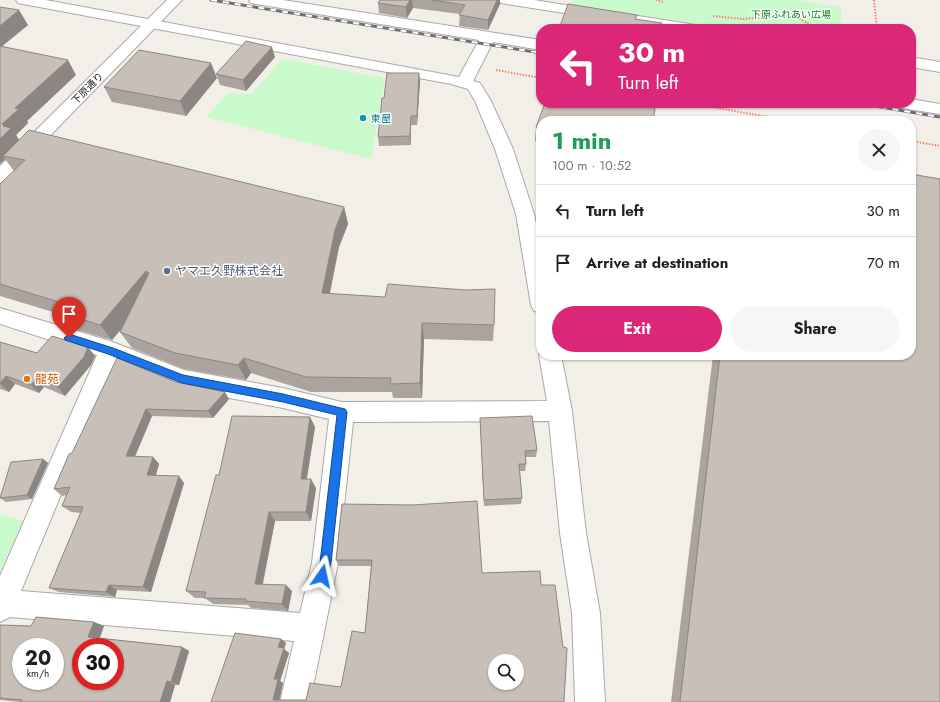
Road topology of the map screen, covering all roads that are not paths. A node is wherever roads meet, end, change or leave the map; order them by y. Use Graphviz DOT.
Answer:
graph roads {
  1 [pos="23,0"];
  2 [pos="175,0"];
  3 [pos="256,0"];
  4 [pos="352,0"];
  5 [pos="506,0"];
  6 [pos="343,13"];
  7 [pos="151,24"];
  8 [pos="663,24"];
  9 [pos="488,37"];
  10 [pos="536,44"];
  11 [pos="916,63"];
  12 [pos="940,67"];
  13 [pos="464,84"];
  14 [pos="916,105"];
  15 [pos="940,109"];
  16 [pos="0,177"];
  17 [pos="536,277"];
  18 [pos="0,316"];
  19 [pos="110,350"];
  20 [pos="551,360"];
  21 [pos="560,411"];
  22 [pos="342,412"];
  23 [pos="1,605"];
  24 [pos="311,628"];
  25 [pos="295,702"];
  26 [pos="590,702"];
  1 -- 7 [label="street"];
  2 -- 7 [label="street, 下原通り"];
  3 -- 6 [label="street"];
  4 -- 6 [label="street"];
  5 -- 8 [label="street"];
  6 -- 9 [label="street"];
  7 -- 13 [label="street"];
  7 -- 16 [label="street, 下原通り"];
  9 -- 10 [label="street"];
  9 -- 13 [label="street"];
  11 -- 12 [label="street"];
  13 -- 17 [label="street"];
  14 -- 15 [label="street"];
  18 -- 19 [label="street"];
  19 -- 22 [label="street"];
  19 -- 23 [label="street"];
  20 -- 21 [label="street"];
  21 -- 22 [label="street"];
  21 -- 26 [label="street"];
  22 -- 24 [label="street"];
  23 -- 24 [label="street"];
  24 -- 25 [label="street"];
}
